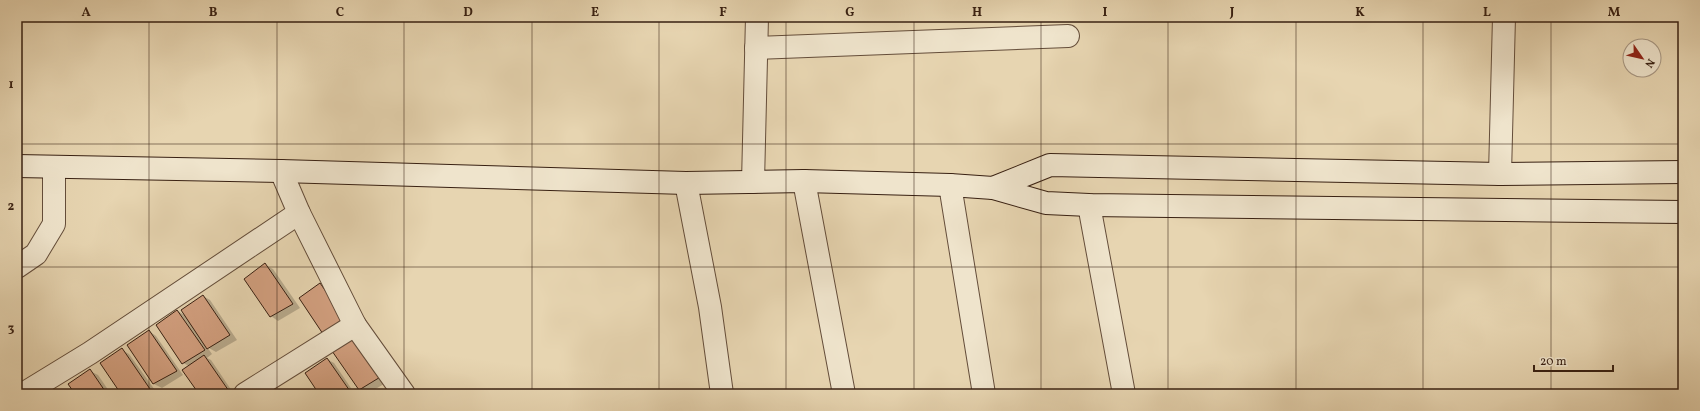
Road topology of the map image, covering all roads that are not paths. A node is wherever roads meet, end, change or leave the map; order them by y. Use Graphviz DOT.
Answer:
graph roads {
  1 [pos="757,17"];
  2 [pos="1504,17"];
  3 [pos="1068,36"];
  4 [pos="756,48"];
  5 [pos="17,166"];
  6 [pos="54,167"];
  7 [pos="281,171"];
  8 [pos="1683,172"];
  9 [pos="1500,174"];
  10 [pos="804,181"];
  11 [pos="753,182"];
  12 [pos="686,183"];
  13 [pos="950,185"];
  14 [pos="993,188"];
  15 [pos="1089,205"];
  16 [pos="299,212"];
  17 [pos="1683,212"];
  18 [pos="17,267"];
  19 [pos="355,325"];
  20 [pos="23,394"];
  21 [pos="245,394"];
  22 [pos="404,394"];
  23 [pos="722,394"];
  24 [pos="844,394"];
  25 [pos="984,394"];
  26 [pos="1124,394"];
  1 -- 4 [label="main road"];
  2 -- 9 [label="main road"];
  3 -- 4 [label="main road"];
  4 -- 11 [label="main road"];
  5 -- 6 [label="main road"];
  6 -- 7 [label="main road"];
  6 -- 18 [label="main road"];
  7 -- 12 [label="main road"];
  7 -- 16 [label="main road"];
  8 -- 9 [label="main road"];
  9 -- 14 [label="main road"];
  10 -- 11 [label="main road"];
  10 -- 13 [label="main road"];
  10 -- 24 [label="main road"];
  11 -- 12 [label="main road"];
  12 -- 23 [label="main road"];
  13 -- 14 [label="main road"];
  13 -- 25 [label="main road"];
  14 -- 15 [label="main road"];
  15 -- 17 [label="main road"];
  15 -- 26 [label="main road"];
  16 -- 19 [label="main road"];
  16 -- 20 [label="main road"];
  19 -- 21 [label="main road"];
  19 -- 22 [label="main road"];
}
